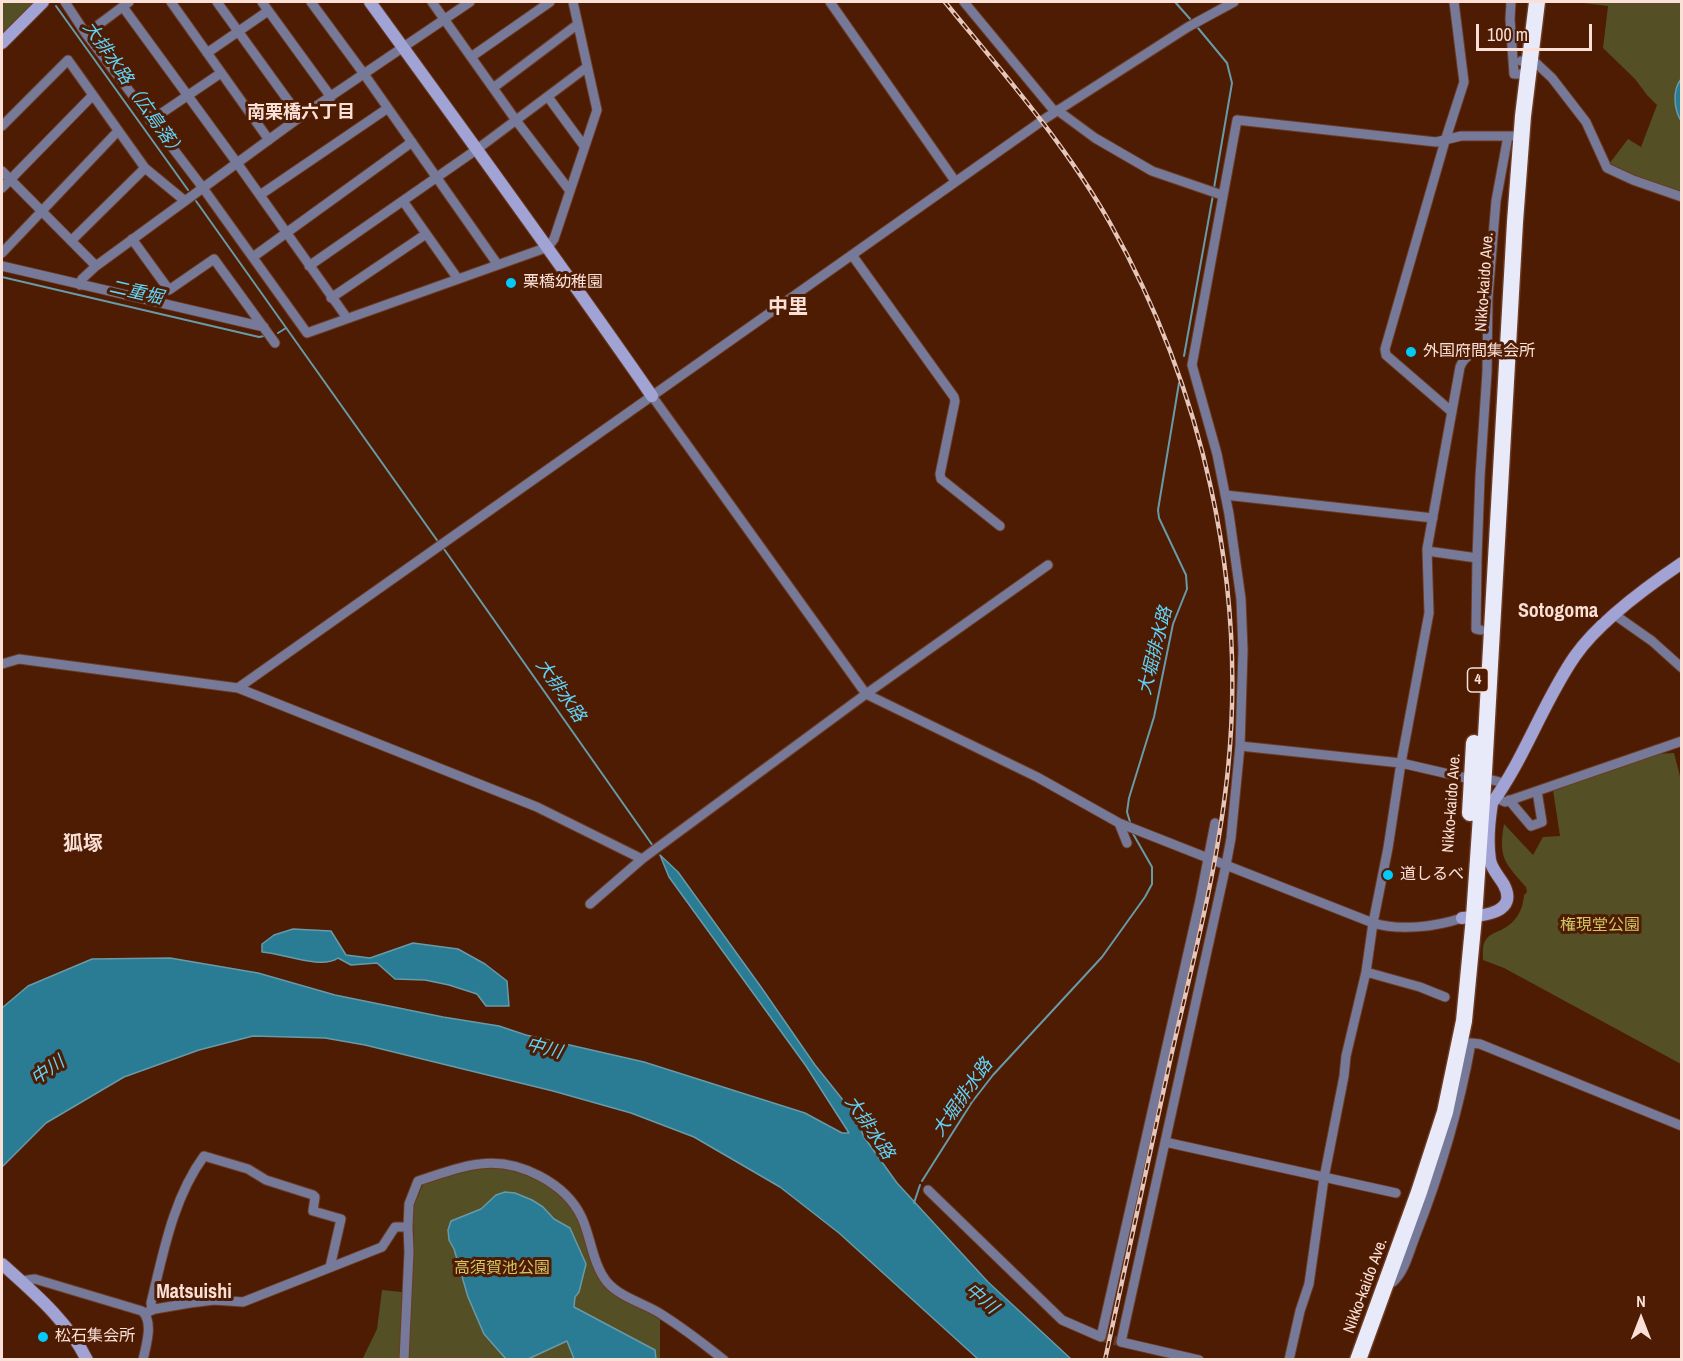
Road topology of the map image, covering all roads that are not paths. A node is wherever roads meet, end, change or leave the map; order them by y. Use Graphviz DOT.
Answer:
graph roads {
  1 [pos="43,2"];
  2 [pos="65,2"];
  3 [pos="171,2"];
  4 [pos="217,2"];
  5 [pos="262,2"];
  6 [pos="311,2"];
  7 [pos="370,2"];
  8 [pos="432,2"];
  9 [pos="470,2"];
  10 [pos="550,2"];
  11 [pos="573,2"];
  12 [pos="830,2"];
  13 [pos="964,2"];
  14 [pos="1234,2"];
  15 [pos="1454,2"];
  16 [pos="1511,2"];
  17 [pos="1527,2"];
  18 [pos="1537,2"];
  19 [pos="126,4"];
  20 [pos="268,11"];
  21 [pos="444,18"];
  22 [pos="578,24"];
  23 [pos="238,31"];
  24 [pos="86,34"];
  25 [pos="2,43"];
  26 [pos="402,46"];
  27 [pos="207,53"];
  28 [pos="471,57"];
  29 [pos="1523,66"];
  30 [pos="587,67"];
  31 [pos="221,73"];
  32 [pos="364,74"];
  33 [pos="493,88"];
  34 [pos="93,95"];
  35 [pos="186,95"];
  36 [pos="331,97"];
  37 [pos="548,97"];
  38 [pos="388,108"];
  39 [pos="1056,111"];
  40 [pos="300,117"];
  41 [pos="515,119"];
  42 [pos="150,120"];
  43 [pos="2,126"];
  44 [pos="118,131"];
  45 [pos="1511,136"];
  46 [pos="269,140"];
  47 [pos="1444,141"];
  48 [pos="412,142"];
  49 [pos="585,146"];
  50 [pos="476,150"];
  51 [pos="237,163"];
  52 [pos="145,168"];
  53 [pos="2,171"];
  54 [pos="437,177"];
  55 [pos="10,180"];
  56 [pos="956,181"];
  57 [pos="2,188"];
  58 [pos="200,190"];
  59 [pos="570,191"];
  60 [pos="260,195"];
  61 [pos="1222,195"];
  62 [pos="1682,197"];
  63 [pos="185,201"];
  64 [pos="403,201"];
  65 [pos="42,212"];
  66 [pos="286,233"];
  67 [pos="426,234"];
  68 [pos="132,239"];
  69 [pos="71,241"];
  70 [pos="548,247"];
  71 [pos="2,253"];
  72 [pos="852,255"];
  73 [pos="253,257"];
  74 [pos="498,265"];
  75 [pos="2,267"];
  76 [pos="96,267"];
  77 [pos="309,267"];
  78 [pos="458,279"];
  79 [pos="80,285"];
  80 [pos="332,298"];
  81 [pos="347,318"];
  82 [pos="264,327"];
  83 [pos="275,343"];
  84 [pos="1487,350"];
  85 [pos="652,396"];
  86 [pos="1452,412"];
  87 [pos="1225,495"];
  88 [pos="1433,518"];
  89 [pos="1000,526"];
  90 [pos="1427,551"];
  91 [pos="1476,558"];
  92 [pos="1682,563"];
  93 [pos="1048,565"];
  94 [pos="1615,615"];
  95 [pos="1481,630"];
  96 [pos="2,664"];
  97 [pos="1682,668"];
  98 [pos="238,688"];
  99 [pos="866,694"];
  100 [pos="1680,742"];
  101 [pos="1240,746"];
  102 [pos="1682,753"];
  103 [pos="1401,763"];
  104 [pos="1466,778"];
  105 [pos="1488,779"];
  106 [pos="1504,783"];
  107 [pos="1537,791"];
  108 [pos="1496,798"];
  109 [pos="1509,800"];
  110 [pos="1215,822"];
  111 [pos="1119,823"];
  112 [pos="1127,843"];
  113 [pos="1208,857"];
  114 [pos="644,858"];
  115 [pos="1226,865"];
  116 [pos="590,904"];
  117 [pos="1468,918"];
  118 [pos="1373,923"];
  119 [pos="1366,972"];
  120 [pos="1445,997"];
  121 [pos="1682,1126"];
  122 [pos="1165,1142"];
  123 [pos="1324,1178"];
  124 [pos="928,1190"];
  125 [pos="1396,1192"];
  126 [pos="408,1227"];
  127 [pos="2,1264"];
  128 [pos="330,1267"];
  129 [pos="21,1281"];
  130 [pos="1384,1282"];
  131 [pos="148,1311"];
  132 [pos="709,1349"];
  133 [pos="1360,1353"];
  134 [pos="87,1359"];
  135 [pos="143,1359"];
  136 [pos="404,1359"];
  137 [pos="706,1359"];
  138 [pos="724,1359"];
  139 [pos="1199,1359"];
  140 [pos="1289,1359"];
  1 -- 25 [label="street"];
  2 -- 24 [label="street"];
  3 -- 27 [label="street"];
  4 -- 23 [label="street"];
  5 -- 20 [label="street"];
  6 -- 32 [label="street"];
  7 -- 26 [label="street"];
  8 -- 21 [label="street"];
  9 -- 21 [label="street"];
  10 -- 28 [label="street"];
  11 -- 22 [label="street"];
  12 -- 56 [label="street"];
  13 -- 39 [label="street"];
  14 -- 39 [label="street"];
  15 -- 47 [label="street"];
  16 -- 29 [label="street"];
  17 -- 29 [label="highway, Nikko-kaido Ave. / 4"];
  18 -- 29 [label="highway, Nikko-kaido Ave. / 4"];
  19 -- 24 [label="street"];
  19 -- 35 [label="street"];
  20 -- 23 [label="street"];
  20 -- 36 [label="street"];
  21 -- 26 [label="street"];
  21 -- 28 [label="street"];
  22 -- 30 [label="street"];
  22 -- 33 [label="street"];
  23 -- 27 [label="street"];
  23 -- 40 [label="street"];
  24 -- 42 [label="street"];
  26 -- 32 [label="street"];
  26 -- 50 [label="street"];
  27 -- 31 [label="street"];
  28 -- 33 [label="street"];
  29 -- 45 [label="highway, Nikko-kaido Ave. / 4"];
  29 -- 62 [label="street"];
  29 -- 117 [label="highway, Nikko-kaido Ave. / 4"];
  30 -- 37 [label="street"];
  30 -- 49 [label="street"];
  31 -- 35 [label="street"];
  31 -- 46 [label="street"];
  32 -- 36 [label="street"];
  32 -- 38 [label="street"];
  33 -- 41 [label="street"];
  34 -- 43 [label="street"];
  34 -- 44 [label="street"];
  34 -- 55 [label="street"];
  35 -- 42 [label="street"];
  35 -- 51 [label="street"];
  36 -- 40 [label="street"];
  37 -- 41 [label="street"];
  37 -- 49 [label="street"];
  38 -- 48 [label="street"];
  38 -- 60 [label="street"];
  39 -- 56 [label="street"];
  39 -- 61 [label="street"];
  40 -- 46 [label="street"];
  41 -- 50 [label="street"];
  41 -- 59 [label="street"];
  42 -- 58 [label="street"];
  44 -- 52 [label="street"];
  44 -- 65 [label="street"];
  45 -- 47 [label="street"];
  45 -- 84 [label="street"];
  45 -- 95 [label="highway, Nikko-kaido Ave. / 4"];
  46 -- 51 [label="street"];
  47 -- 61 [label="street"];
  47 -- 86 [label="street"];
  48 -- 54 [label="street"];
  48 -- 66 [label="street"];
  49 -- 59 [label="street"];
  50 -- 54 [label="street"];
  50 -- 70 [label="street"];
  51 -- 58 [label="street"];
  51 -- 60 [label="street"];
  52 -- 63 [label="street"];
  52 -- 69 [label="street"];
  53 -- 55 [label="street"];
  54 -- 64 [label="street"];
  54 -- 74 [label="street"];
  55 -- 57 [label="street"];
  55 -- 65 [label="street"];
  56 -- 72 [label="street"];
  58 -- 63 [label="street"];
  58 -- 73 [label="street"];
  59 -- 70 [label="street"];
  60 -- 66 [label="street"];
  61 -- 87 [label="street"];
  63 -- 68 [label="street"];
  64 -- 67 [label="street"];
  64 -- 77 [label="street"];
  65 -- 69 [label="street"];
  65 -- 71 [label="street"];
  66 -- 73 [label="street"];
  66 -- 77 [label="street"];
  67 -- 78 [label="street"];
  67 -- 80 [label="street"];
  68 -- 76 [label="street"];
  68 -- 82 [label="street"];
  69 -- 76 [label="street"];
  70 -- 74 [label="street"];
  70 -- 85 [label="street"];
  72 -- 85 [label="street"];
  72 -- 89 [label="street"];
  73 -- 81 [label="street"];
  74 -- 78 [label="street"];
  75 -- 79 [label="street"];
  76 -- 79 [label="street"];
  77 -- 80 [label="street"];
  78 -- 81 [label="street"];
  79 -- 82 [label="street"];
  80 -- 81 [label="street"];
  82 -- 83 [label="street"];
  84 -- 86 [label="street"];
  84 -- 91 [label="street"];
  85 -- 98 [label="street"];
  85 -- 99 [label="street"];
  86 -- 88 [label="street"];
  87 -- 88 [label="street"];
  87 -- 101 [label="street"];
  88 -- 90 [label="street"];
  90 -- 91 [label="street"];
  90 -- 103 [label="street"];
  91 -- 95 [label="street"];
  92 -- 94 [label="street"];
  93 -- 99 [label="street"];
  94 -- 97 [label="street"];
  94 -- 106 [label="street"];
  95 -- 117 [label="highway, Nikko-kaido Ave. / 4"];
  96 -- 98 [label="street"];
  98 -- 114 [label="street"];
  99 -- 111 [label="street"];
  99 -- 114 [label="street"];
  100 -- 102 [label="street"];
  100 -- 107 [label="street"];
  101 -- 103 [label="street"];
  101 -- 115 [label="street"];
  103 -- 104 [label="street"];
  103 -- 118 [label="street"];
  105 -- 106 [label="street"];
  106 -- 108 [label="street"];
  107 -- 109 [label="street"];
  107 -- 109 [label="street"];
  108 -- 109 [label="street"];
  108 -- 117 [label="street"];
  110 -- 113 [label="street"];
  111 -- 112 [label="street"];
  111 -- 113 [label="street"];
  113 -- 115 [label="street"];
  113 -- 124 [label="street"];
  114 -- 116 [label="street"];
  115 -- 118 [label="street"];
  115 -- 122 [label="street"];
  117 -- 118 [label="street"];
  117 -- 130 [label="highway, Nikko-kaido Ave. / 4"];
  118 -- 119 [label="street"];
  119 -- 120 [label="street"];
  119 -- 123 [label="street"];
  121 -- 130 [label="street"];
  122 -- 123 [label="street"];
  122 -- 139 [label="street"];
  123 -- 125 [label="street"];
  123 -- 140 [label="street"];
  126 -- 128 [label="street"];
  126 -- 132 [label="street"];
  126 -- 136 [label="street"];
  127 -- 129 [label="street"];
  128 -- 131 [label="street"];
  128 -- 131 [label="street"];
  129 -- 131 [label="street"];
  129 -- 134 [label="street"];
  130 -- 133 [label="highway, Nikko-kaido Ave. / 4"];
  131 -- 135 [label="street"];
  132 -- 137 [label="street"];
  132 -- 138 [label="street"];
}
